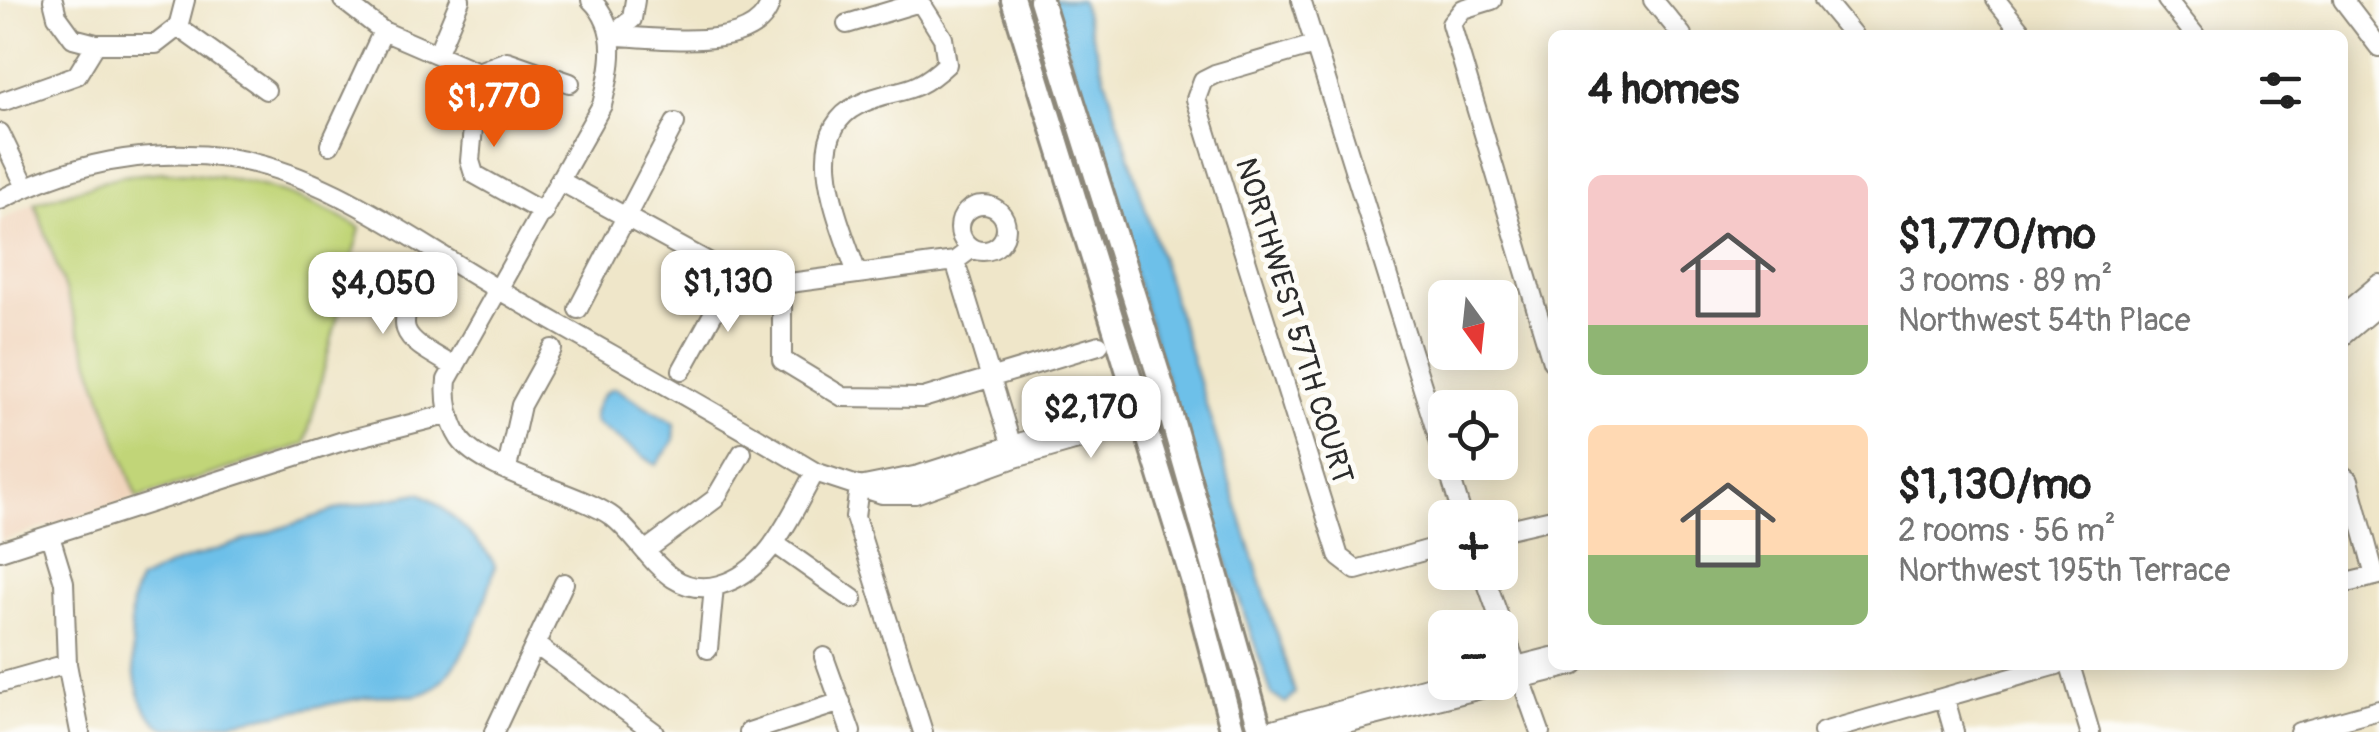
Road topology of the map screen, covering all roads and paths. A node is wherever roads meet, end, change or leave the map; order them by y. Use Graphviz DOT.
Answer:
graph roads {
  1 [pos="53,0"];
  2 [pos="184,0"];
  3 [pos="343,0"];
  4 [pos="460,0"];
  5 [pos="591,0"];
  6 [pos="635,0"];
  7 [pos="771,0"];
  8 [pos="1013,0"];
  9 [pos="1041,0"];
  10 [pos="1301,0"];
  11 [pos="1492,0"];
  12 [pos="1653,0"];
  13 [pos="1824,0"];
  14 [pos="1996,0"];
  15 [pos="2167,0"];
  16 [pos="2343,0"];
  17 [pos="919,1"];
  18 [pos="847,24"];
  19 [pos="178,27"];
  20 [pos="1678,30"];
  21 [pos="1849,30"];
  22 [pos="2020,30"];
  23 [pos="2191,30"];
  24 [pos="384,32"];
  25 [pos="611,36"];
  26 [pos="96,44"];
  27 [pos="1314,45"];
  28 [pos="2379,46"];
  29 [pos="438,52"];
  30 [pos="478,72"];
  31 [pos="570,83"];
  32 [pos="266,90"];
  33 [pos="4,102"];
  34 [pos="675,123"];
  35 [pos="0,132"];
  36 [pos="330,145"];
  37 [pos="562,182"];
  38 [pos="26,187"];
  39 [pos="0,200"];
  40 [pos="544,213"];
  41 [pos="625,216"];
  42 [pos="971,249"];
  43 [pos="954,261"];
  44 [pos="424,271"];
  45 [pos="857,274"];
  46 [pos="734,276"];
  47 [pos="782,284"];
  48 [pos="2379,284"];
  49 [pos="500,290"];
  50 [pos="2379,306"];
  51 [pos="578,309"];
  52 [pos="2348,310"];
  53 [pos="2348,331"];
  54 [pos="1099,345"];
  55 [pos="1548,348"];
  56 [pos="552,349"];
  57 [pos="455,367"];
  58 [pos="682,370"];
  59 [pos="990,380"];
  60 [pos="1428,403"];
  61 [pos="1168,405"];
  62 [pos="450,414"];
  63 [pos="1141,414"];
  64 [pos="1013,451"];
  65 [pos="742,453"];
  66 [pos="507,468"];
  67 [pos="815,472"];
  68 [pos="2348,479"];
  69 [pos="859,487"];
  70 [pos="1548,520"];
  71 [pos="1518,527"];
  72 [pos="50,536"];
  73 [pos="774,543"];
  74 [pos="1428,550"];
  75 [pos="0,551"];
  76 [pos="645,551"];
  77 [pos="2377,575"];
  78 [pos="2348,582"];
  79 [pos="564,583"];
  80 [pos="714,587"];
  81 [pos="853,598"];
  82 [pos="536,645"];
  83 [pos="708,649"];
  84 [pos="824,658"];
  85 [pos="1548,659"];
  86 [pos="67,664"];
  87 [pos="1548,668"];
  88 [pos="1518,670"];
  89 [pos="2042,670"];
  90 [pos="2071,670"];
  91 [pos="1518,672"];
  92 [pos="1518,681"];
  93 [pos="0,683"];
  94 [pos="1428,687"];
  95 [pos="1428,697"];
  96 [pos="1945,700"];
  97 [pos="841,702"];
  98 [pos="2379,710"];
  99 [pos="80,732"];
  100 [pos="494,732"];
  101 [pos="654,732"];
  102 [pos="749,732"];
  103 [pos="852,732"];
  104 [pos="923,732"];
  105 [pos="1233,732"];
  106 [pos="1262,732"];
  107 [pos="1311,732"];
  108 [pos="1540,732"];
  109 [pos="1823,732"];
  110 [pos="1954,732"];
  111 [pos="2090,732"];
  112 [pos="2299,732"];
  1 -- 26 [label="street"];
  2 -- 19 [label="street"];
  3 -- 24 [label="street"];
  4 -- 29 [label="street"];
  5 -- 25 [label="street"];
  6 -- 25 [label="street"];
  7 -- 25 [label="street"];
  8 -- 63 [label="main road"];
  9 -- 61 [label="main road"];
  10 -- 27 [label="street"];
  11 -- 55 [label="street"];
  12 -- 20 [label="street"];
  13 -- 21 [label="street"];
  14 -- 22 [label="street"];
  15 -- 23 [label="street"];
  16 -- 28 [label="street"];
  17 -- 18 [label="street"];
  17 -- 45 [label="street"];
  19 -- 26 [label="street"];
  19 -- 32 [label="street"];
  24 -- 29 [label="street"];
  24 -- 36 [label="street"];
  25 -- 37 [label="street"];
  26 -- 33 [label="street"];
  27 -- 60 [label="street"];
  27 -- 74 [label="street, NORTHWEST 57TH COURT"];
  29 -- 30 [label="street"];
  30 -- 31 [label="street"];
  30 -- 40 [label="street"];
  34 -- 41 [label="street"];
  35 -- 38 [label="street"];
  37 -- 40 [label="street"];
  37 -- 41 [label="street"];
  38 -- 39 [label="street"];
  38 -- 49 [label="street"];
  40 -- 49 [label="street"];
  41 -- 46 [label="street"];
  41 -- 51 [label="street"];
  42 -- 43 [label="street"];
  43 -- 45 [label="street"];
  43 -- 59 [label="street"];
  44 -- 57 [label="street"];
  45 -- 47 [label="street"];
  46 -- 47 [label="street"];
  46 -- 58 [label="street"];
  47 -- 59 [label="street"];
  48 -- 52 [label="street"];
  49 -- 57 [label="street"];
  49 -- 67 [label="street"];
  50 -- 53 [label="street"];
  54 -- 59 [label="street"];
  56 -- 66 [label="street"];
  57 -- 62 [label="street"];
  59 -- 64 [label="street"];
  61 -- 63 [label="street"];
  61 -- 106 [label="main road"];
  62 -- 66 [label="street"];
  62 -- 72 [label="street"];
  63 -- 64 [label="street"];
  63 -- 105 [label="main road"];
  64 -- 69 [label="street"];
  65 -- 76 [label="street"];
  66 -- 76 [label="street"];
  67 -- 69 [label="street"];
  67 -- 73 [label="street"];
  68 -- 77 [label="street"];
  69 -- 104 [label="street"];
  70 -- 71 [label="street"];
  72 -- 75 [label="street"];
  72 -- 86 [label="street"];
  73 -- 80 [label="street"];
  73 -- 81 [label="street"];
  76 -- 80 [label="street"];
  77 -- 78 [label="street"];
  79 -- 82 [label="street"];
  80 -- 83 [label="street"];
  82 -- 100 [label="street"];
  82 -- 101 [label="street"];
  84 -- 97 [label="street"];
  85 -- 88 [label="street"];
  86 -- 93 [label="street"];
  86 -- 99 [label="street"];
  87 -- 91 [label="street"];
  89 -- 96 [label="street"];
  90 -- 111 [label="street"];
  92 -- 108 [label="street"];
  94 -- 106 [label="street"];
  95 -- 107 [label="street"];
  96 -- 109 [label="street"];
  96 -- 110 [label="street"];
  97 -- 102 [label="street"];
  97 -- 103 [label="street"];
  98 -- 112 [label="street"];
}
